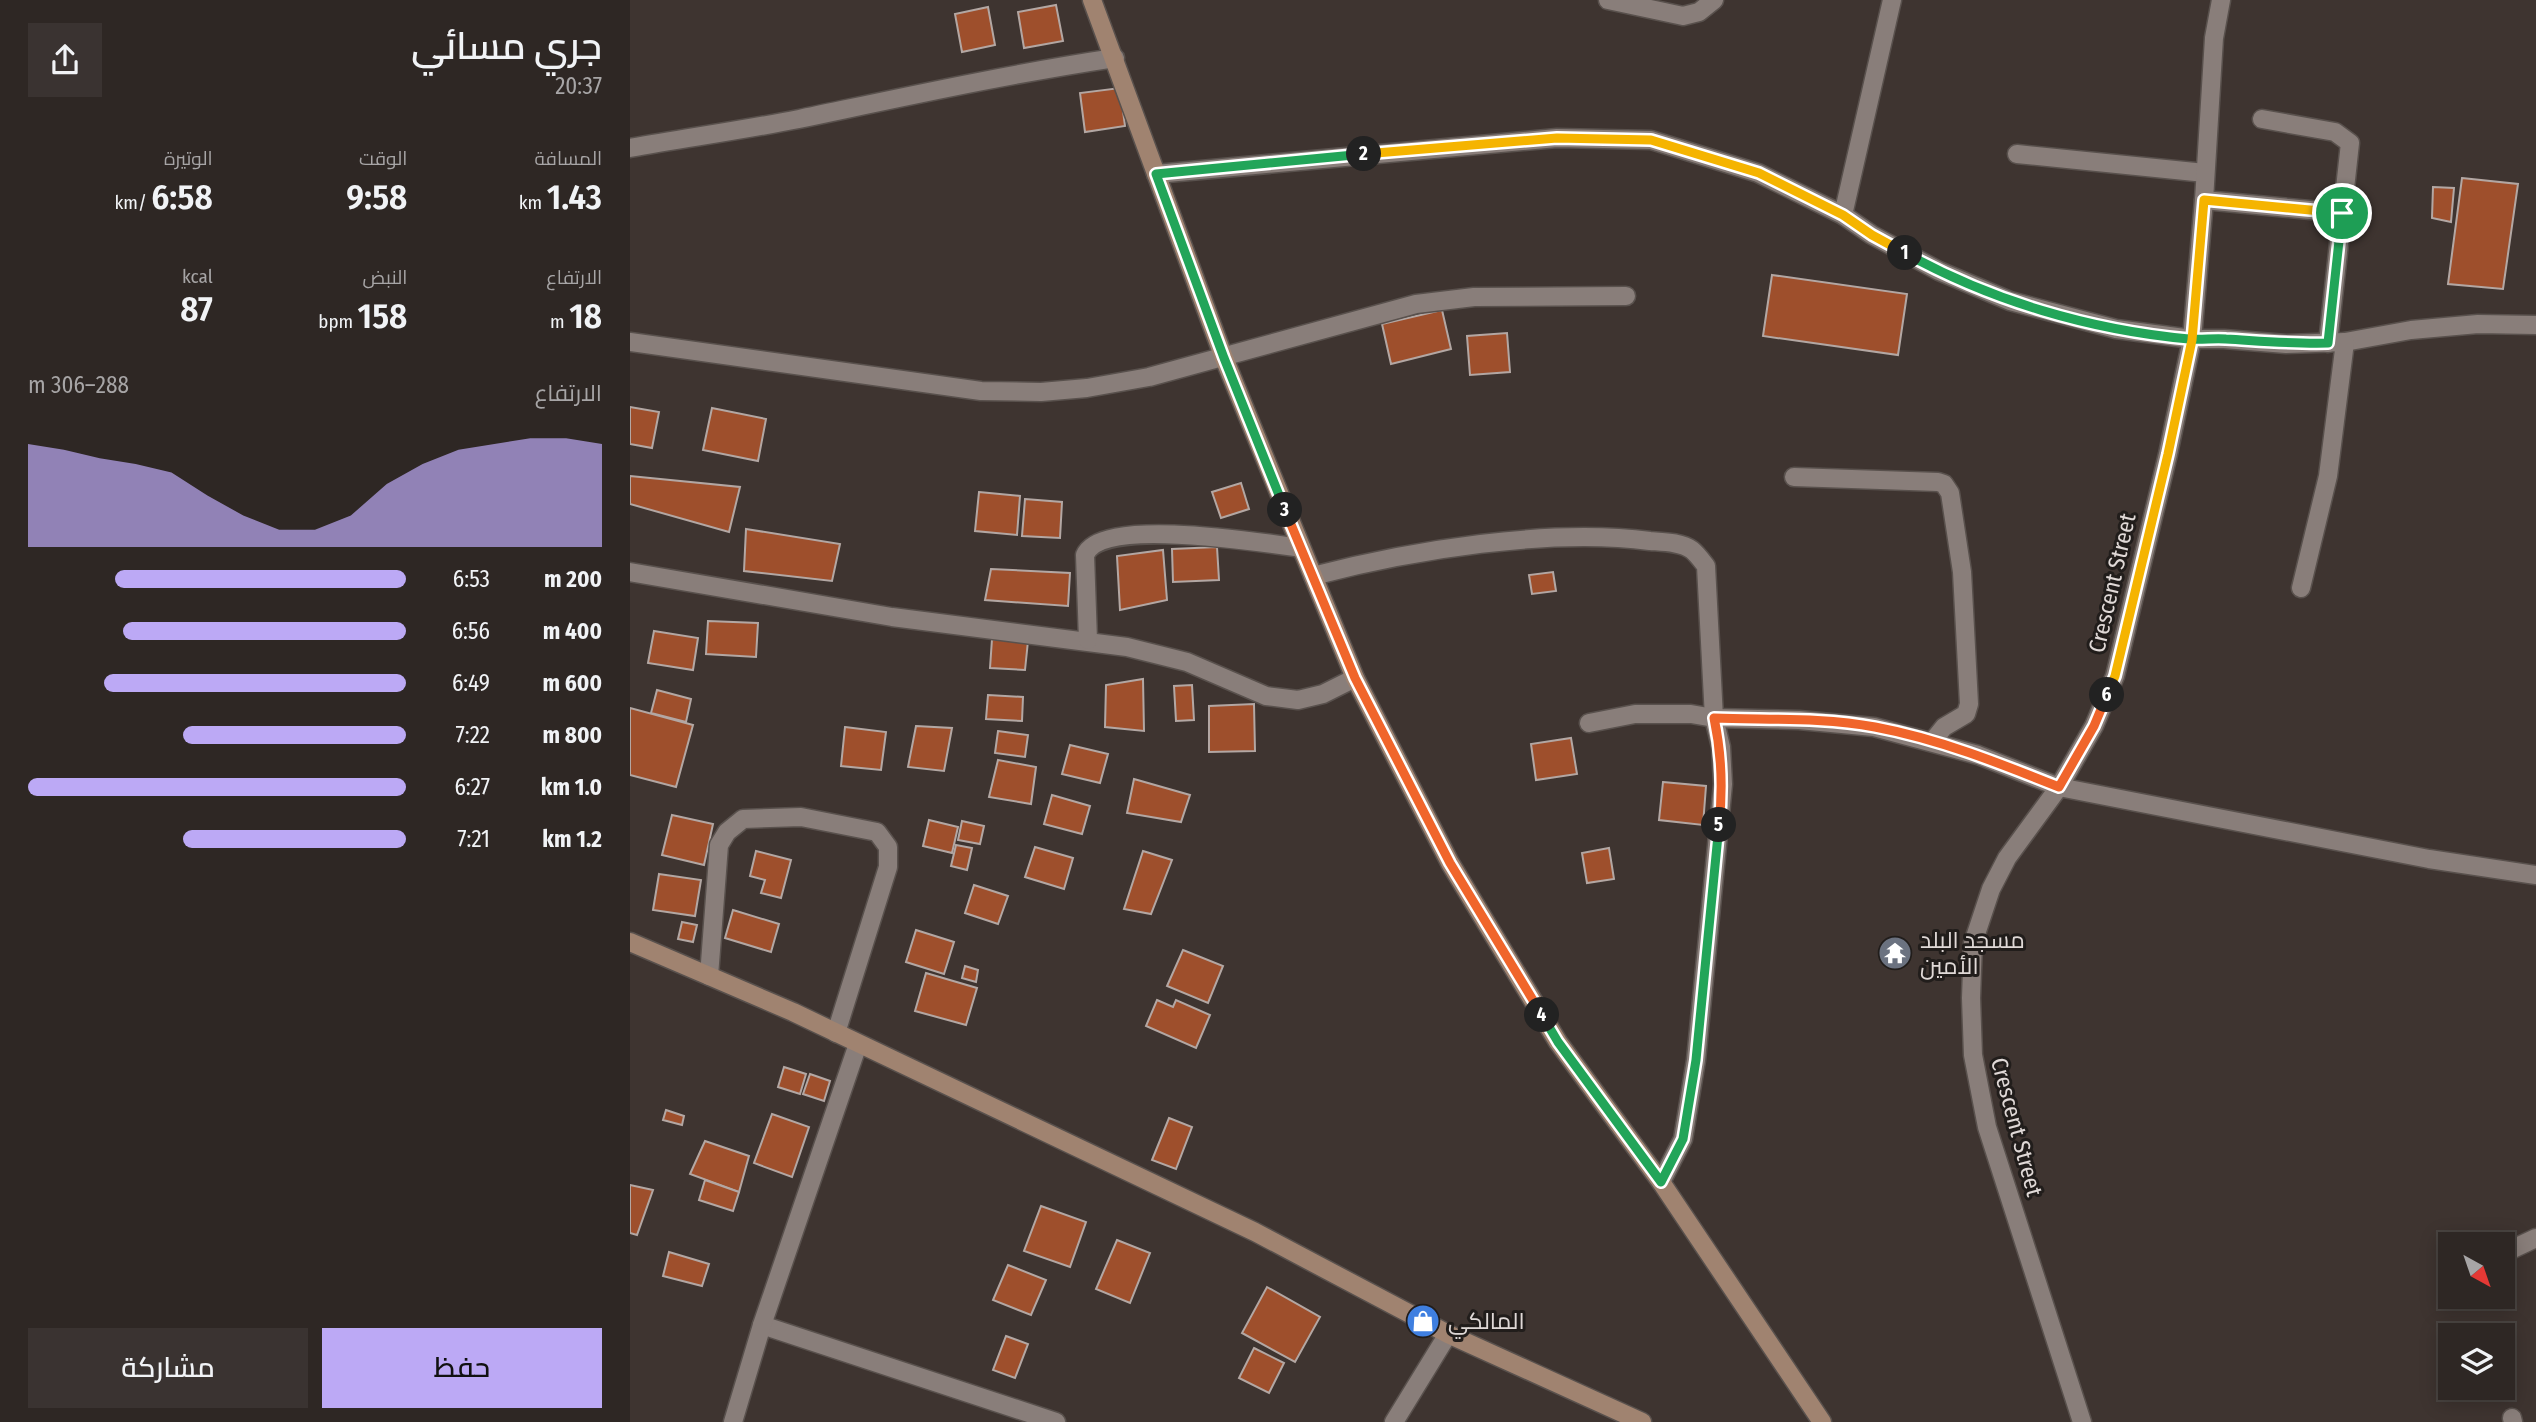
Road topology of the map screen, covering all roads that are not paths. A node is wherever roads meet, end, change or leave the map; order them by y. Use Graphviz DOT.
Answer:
graph roads {
  1 [pos="1092,0"];
  2 [pos="1608,0"];
  3 [pos="1714,0"];
  4 [pos="1892,0"];
  5 [pos="2221,0"];
  6 [pos="1115,58"];
  7 [pos="2262,119"];
  8 [pos="630,148"];
  9 [pos="2017,154"];
  10 [pos="2205,173"];
  11 [pos="1156,174"];
  12 [pos="2204,200"];
  13 [pos="2342,213"];
  14 [pos="1843,215"];
  15 [pos="1626,296"];
  16 [pos="2536,325"];
  17 [pos="2192,340"];
  18 [pos="630,342"];
  19 [pos="2336,343"];
  20 [pos="1224,358"];
  21 [pos="1794,477"];
  22 [pos="1301,548"];
  23 [pos="630,572"];
  24 [pos="1313,576"];
  25 [pos="2301,588"];
  26 [pos="1088,640"];
  27 [pos="1355,678"];
  28 [pos="1714,718"];
  29 [pos="1589,723"];
  30 [pos="1932,741"];
  31 [pos="2059,787"];
  32 [pos="2536,875"];
  33 [pos="630,942"];
  34 [pos="709,976"];
  35 [pos="836,1033"];
  36 [pos="858,1044"];
  37 [pos="1661,1182"];
  38 [pos="2536,1238"];
  39 [pos="2515,1248"];
  40 [pos="762,1325"];
  41 [pos="1448,1334"];
  42 [pos="733,1422"];
  43 [pos="1056,1422"];
  44 [pos="1394,1422"];
  45 [pos="1642,1422"];
  46 [pos="1822,1422"];
  47 [pos="2082,1422"];
  1 -- 6 [label="street"];
  2 -- 3 [label="street"];
  4 -- 14 [label="street"];
  5 -- 10 [label="street, Crescent Street"];
  6 -- 8 [label="street"];
  6 -- 11 [label="street"];
  7 -- 13 [label="street"];
  9 -- 10 [label="street"];
  10 -- 12 [label="street, Crescent Street"];
  11 -- 14 [label="street"];
  11 -- 20 [label="street"];
  12 -- 13 [label="street"];
  12 -- 17 [label="street, Crescent Street"];
  13 -- 19 [label="street"];
  14 -- 17 [label="street"];
  15 -- 20 [label="street"];
  16 -- 19 [label="street"];
  17 -- 19 [label="street"];
  17 -- 31 [label="street, Crescent Street"];
  18 -- 20 [label="street"];
  19 -- 25 [label="street"];
  20 -- 22 [label="street"];
  21 -- 30 [label="street"];
  22 -- 24 [label="street"];
  22 -- 26 [label="street"];
  23 -- 26 [label="street"];
  24 -- 27 [label="street"];
  24 -- 28 [label="street"];
  26 -- 27 [label="street"];
  27 -- 37 [label="street"];
  28 -- 29 [label="street"];
  28 -- 30 [label="street"];
  28 -- 37 [label="street"];
  30 -- 31 [label="street"];
  31 -- 32 [label="street"];
  31 -- 47 [label="street, Crescent Street"];
  33 -- 34 [label="street"];
  34 -- 35 [label="street"];
  34 -- 35 [label="street"];
  35 -- 36 [label="street"];
  36 -- 40 [label="street"];
  36 -- 41 [label="street"];
  37 -- 46 [label="street"];
  38 -- 39 [label="street"];
  40 -- 42 [label="street"];
  40 -- 43 [label="street"];
  41 -- 44 [label="street"];
  41 -- 45 [label="street"];
}
